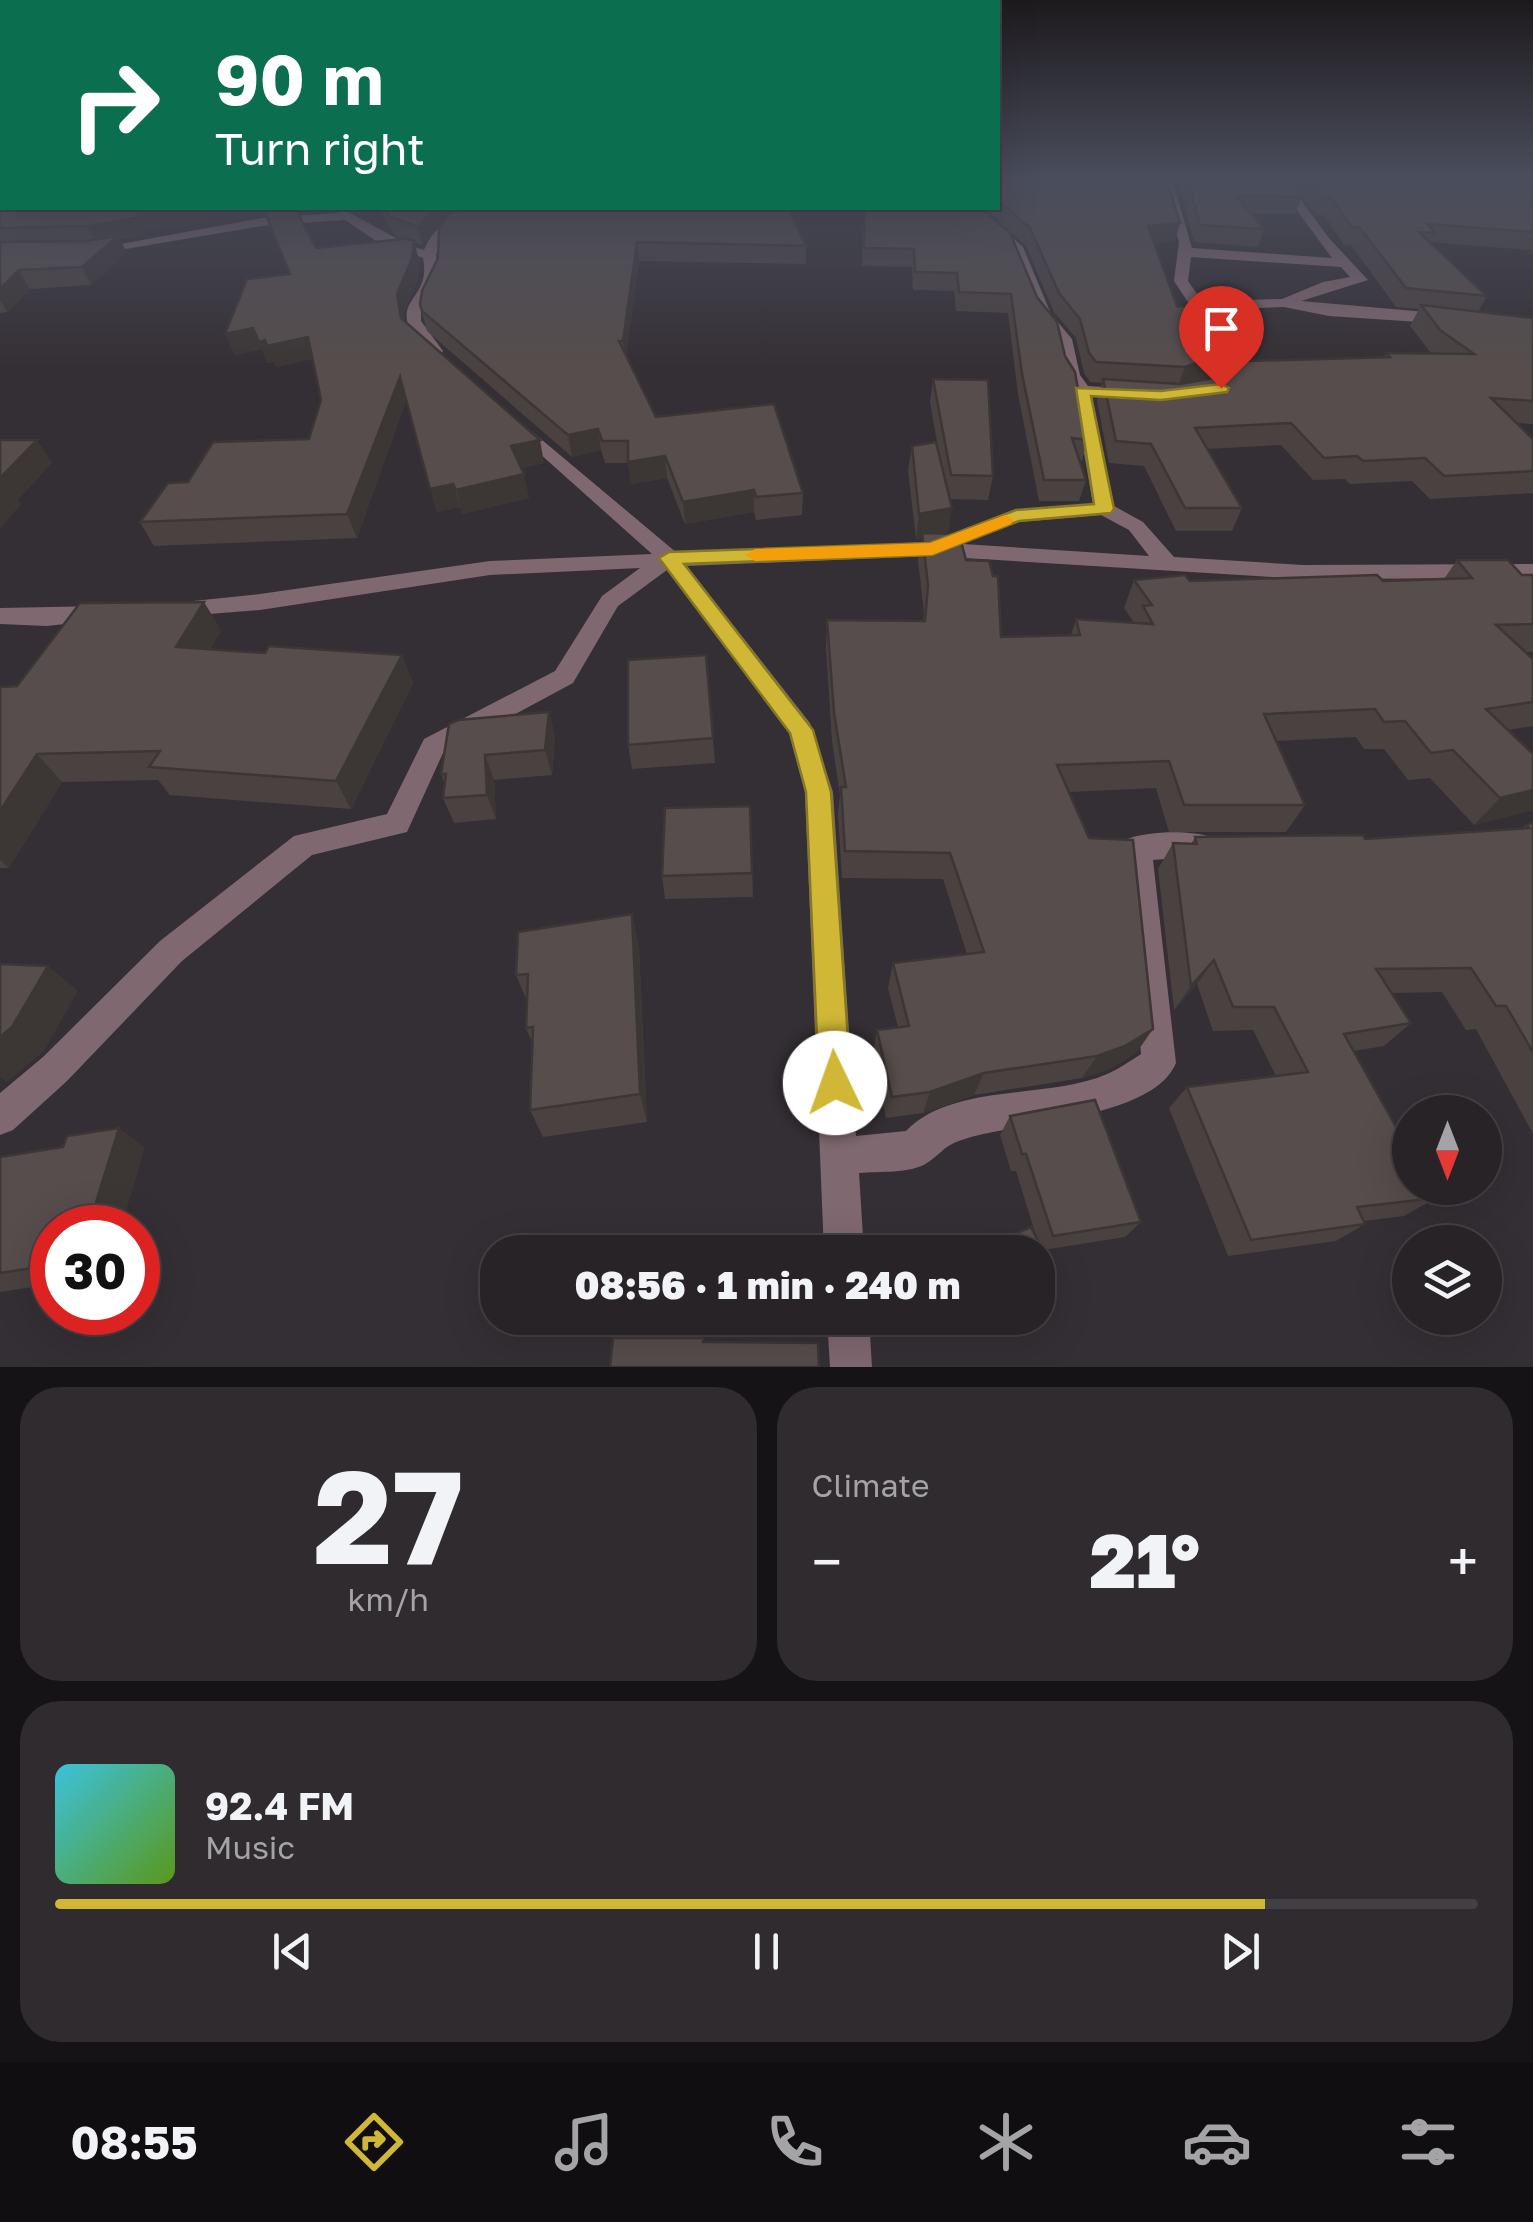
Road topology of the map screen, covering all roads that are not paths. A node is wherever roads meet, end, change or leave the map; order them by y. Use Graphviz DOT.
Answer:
graph roads {
  1 [pos="136,242"];
  2 [pos="390,242"];
  3 [pos="434,242"];
  4 [pos="1010,242"];
  5 [pos="1181,242"];
  6 [pos="1327,242"];
  7 [pos="78,251"];
  8 [pos="1185,252"];
  9 [pos="429,255"];
  10 [pos="1344,262"];
  11 [pos="1361,280"];
  12 [pos="1284,303"];
  13 [pos="1198,306"];
  14 [pos="1390,314"];
  15 [pos="1466,320"];
  16 [pos="459,373"];
  17 [pos="1082,391"];
  18 [pos="1191,392"];
  19 [pos="1161,396"];
  20 [pos="500,410"];
  21 [pos="1104,509"];
  22 [pos="932,549"];
  23 [pos="669,558"];
  24 [pos="1167,564"];
  25 [pos="1533,571"];
  26 [pos="0,616"];
  27 [pos="1228,848"];
  28 [pos="0,1117"];
  29 [pos="839,1156"];
  30 [pos="843,1235"];
  31 [pos="849,1335"];
  32 [pos="851,1367"];
  1 -- 7 [label="street"];
  2 -- 9 [label="street"];
  3 -- 9 [label="street"];
  4 -- 17 [label="street"];
  5 -- 8 [label="street"];
  6 -- 10 [label="street"];
  8 -- 10 [label="street"];
  8 -- 13 [label="street"];
  9 -- 16 [label="street"];
  10 -- 11 [label="street"];
  11 -- 12 [label="street"];
  11 -- 14 [label="street"];
  12 -- 13 [label="street"];
  12 -- 14 [label="street"];
  13 -- 18 [label="street"];
  14 -- 15 [label="street"];
  17 -- 19 [label="street"];
  17 -- 21 [label="street"];
  20 -- 23 [label="street"];
  21 -- 22 [label="street"];
  21 -- 24 [label="street"];
  22 -- 23 [label="street"];
  22 -- 24 [label="street"];
  23 -- 26 [label="street"];
  23 -- 28 [label="street"];
  23 -- 29 [label="street"];
  24 -- 25 [label="street"];
  27 -- 29 [label="street"];
  29 -- 30 [label="street"];
  31 -- 32 [label="street"];
}
